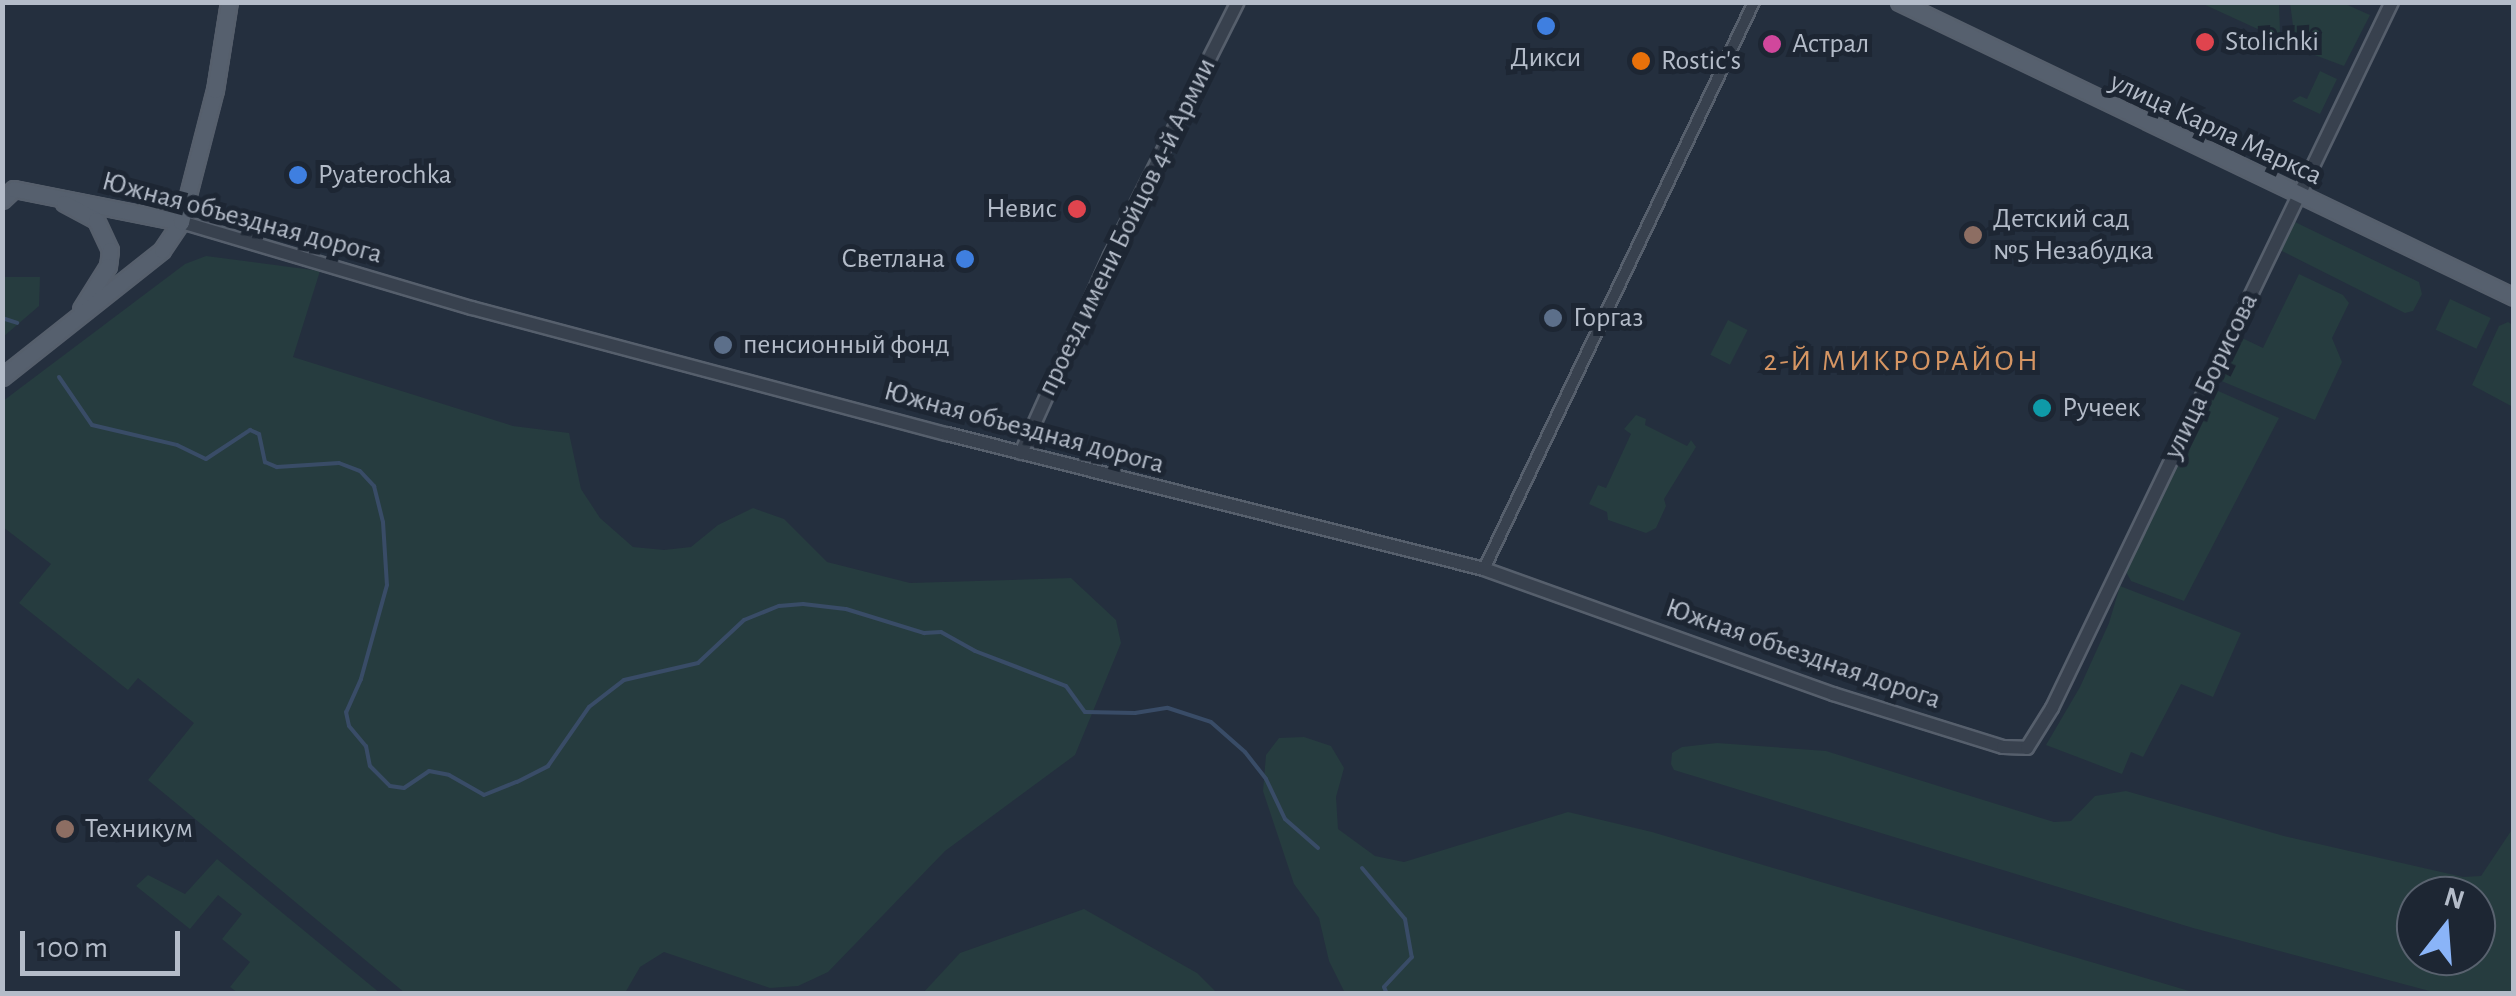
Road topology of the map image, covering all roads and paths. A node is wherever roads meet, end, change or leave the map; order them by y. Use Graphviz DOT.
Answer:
graph roads {
  1 [pos="229,2"];
  2 [pos="1238,2"];
  3 [pos="1754,2"];
  4 [pos="1899,2"];
  5 [pos="2392,2"];
  6 [pos="6,192"];
  7 [pos="2298,195"];
  8 [pos="53,196"];
  9 [pos="180,222"];
  10 [pos="2514,297"];
  11 [pos="72,326"];
  12 [pos="2,377"];
  13 [pos="1022,453"];
  14 [pos="1484,569"];
  15 [pos="2026,748"];
  1 -- 9 [label="main road"];
  2 -- 13 [label="street, проезд имени Бойцов 4-й Армии"];
  3 -- 14 [label="street"];
  4 -- 7 [label="main road, улица Карла Маркса"];
  5 -- 7 [label="street, улица Борисова"];
  6 -- 8 [label="main road, Южная объездная дорога"];
  7 -- 10 [label="main road, улица Карла Маркса"];
  7 -- 15 [label="street, улица Борисова"];
  8 -- 9 [label="main road, Южная объездная дорога"];
  8 -- 11 [label="main road"];
  9 -- 11 [label="main road"];
  9 -- 13 [label="street, Южная объездная дорога"];
  11 -- 12 [label="main road"];
  13 -- 14 [label="street, Южная объездная дорога"];
  14 -- 15 [label="street, Южная объездная дорога"];
}
